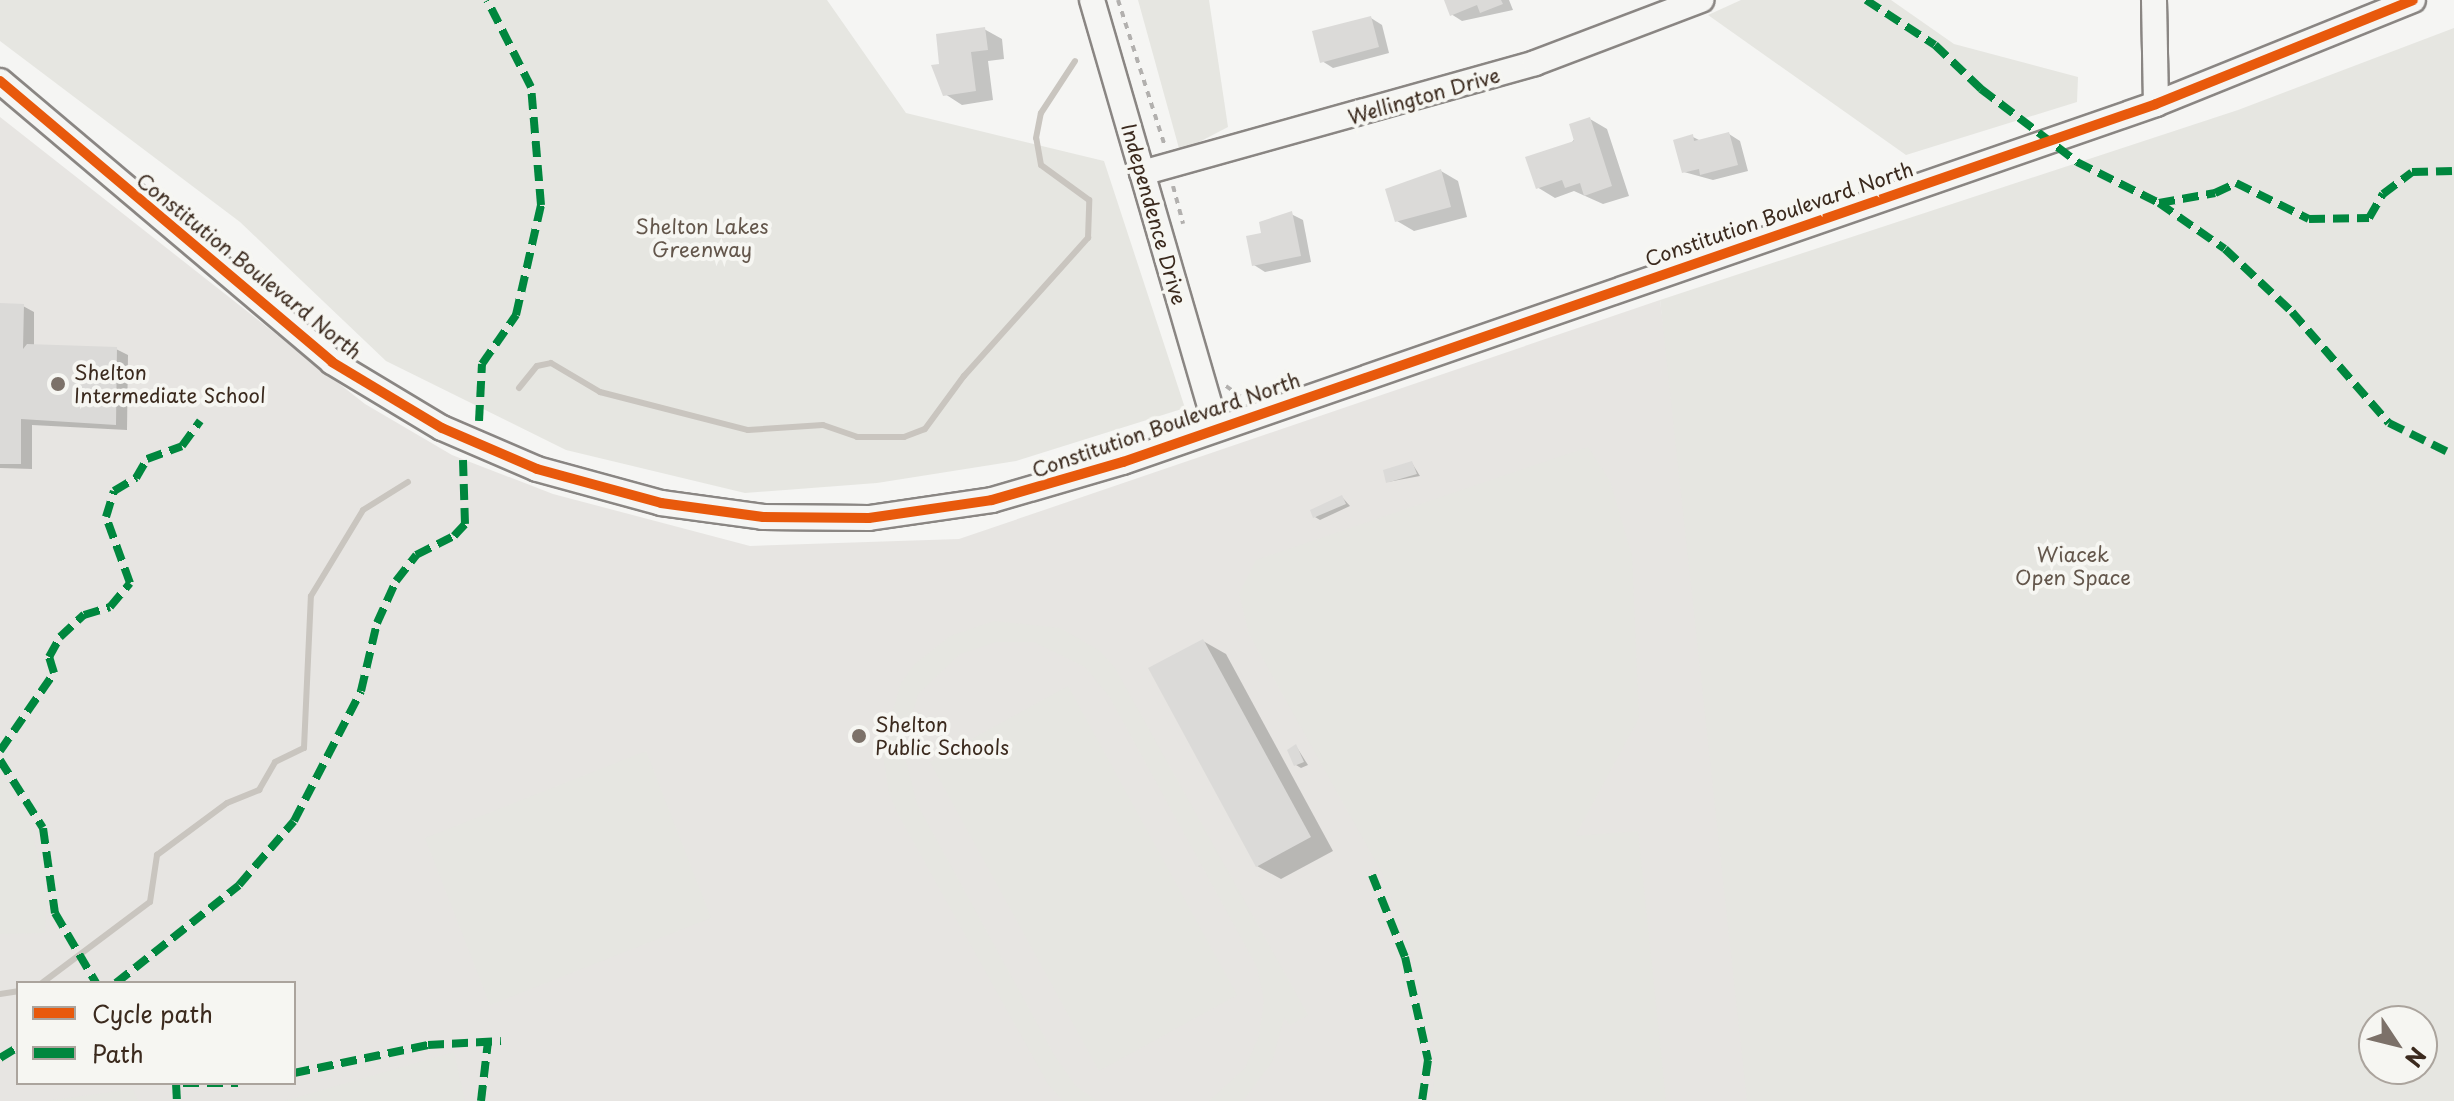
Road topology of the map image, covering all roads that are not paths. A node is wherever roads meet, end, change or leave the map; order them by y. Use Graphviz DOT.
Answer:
graph roads {
  1 [pos="1092,0"];
  2 [pos="1701,0"];
  3 [pos="2154,0"];
  4 [pos="2413,0"];
  5 [pos="0,81"];
  6 [pos="2156,104"];
  7 [pos="1142,173"];
  8 [pos="1216,428"];
  1 -- 7 [label="street, Independence Drive"];
  2 -- 7 [label="street, Wellington Drive"];
  3 -- 6 [label="street"];
  4 -- 6 [label="street, Constitution Boulevard North"];
  5 -- 8 [label="street, Constitution Boulevard North"];
  6 -- 8 [label="street, Constitution Boulevard North"];
  7 -- 8 [label="street, Independence Drive"];
}
